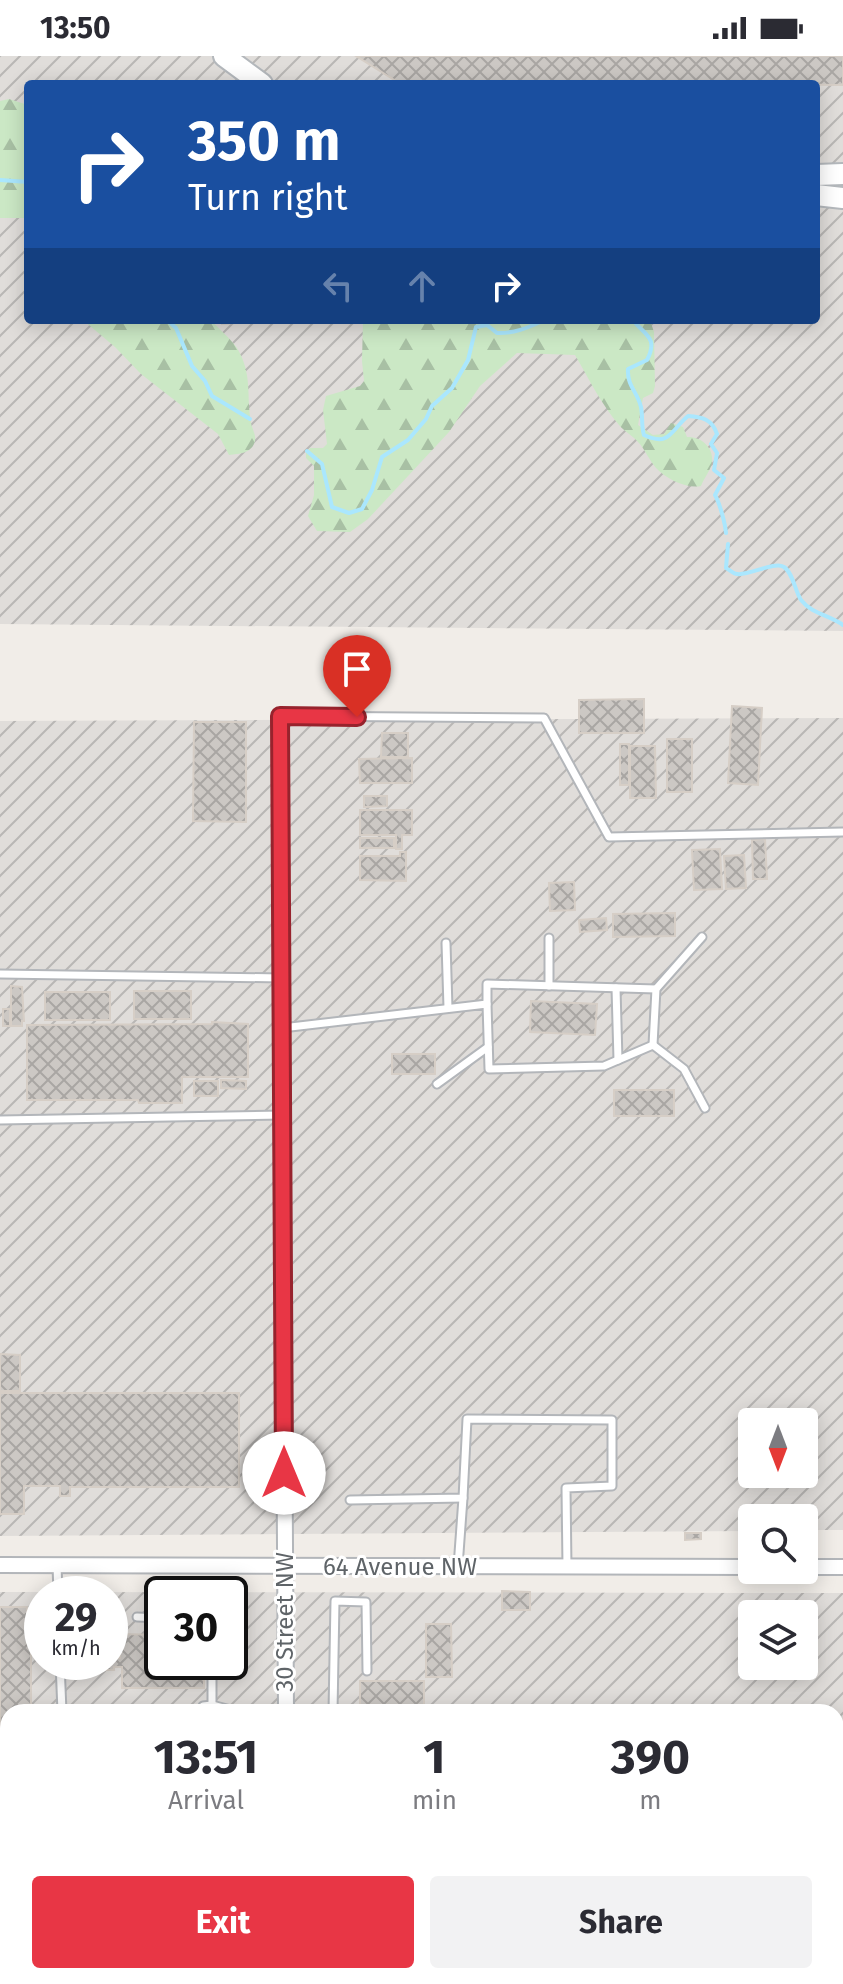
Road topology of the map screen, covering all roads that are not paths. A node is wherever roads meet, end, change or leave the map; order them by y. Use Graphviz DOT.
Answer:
graph roads {
  1 [pos="224,56"];
  2 [pos="257,80"];
  3 [pos="843,174"];
  4 [pos="820,175"];
  5 [pos="820,195"];
  6 [pos="843,198"];
  7 [pos="280,716"];
  8 [pos="843,832"];
  9 [pos="702,937"];
  10 [pos="549,938"];
  11 [pos="446,943"];
  12 [pos="0,974"];
  13 [pos="282,978"];
  14 [pos="549,986"];
  15 [pos="616,988"];
  16 [pos="656,989"];
  17 [pos="487,1004"];
  18 [pos="448,1008"];
  19 [pos="282,1028"];
  20 [pos="653,1045"];
  21 [pos="488,1047"];
  22 [pos="618,1060"];
  23 [pos="437,1084"];
  24 [pos="705,1108"];
  25 [pos="282,1115"];
  26 [pos="0,1120"];
  27 [pos="463,1498"];
  28 [pos="350,1500"];
  29 [pos="0,1565"];
  30 [pos="57,1565"];
  31 [pos="285,1567"];
  32 [pos="458,1567"];
  33 [pos="567,1567"];
  34 [pos="738,1567"];
  35 [pos="818,1567"];
  36 [pos="843,1567"];
  37 [pos="57,1576"];
  38 [pos="137,1617"];
  39 [pos="144,1617"];
  40 [pos="367,1671"];
  41 [pos="61,1680"];
  42 [pos="212,1680"];
  43 [pos="62,1704"];
  44 [pos="212,1704"];
  45 [pos="286,1704"];
  46 [pos="333,1704"];
  1 -- 2 [label="street"];
  3 -- 4 [label="street"];
  5 -- 6 [label="street"];
  7 -- 8 [label="lane"];
  7 -- 13 [label="street, 30 Street NW"];
  9 -- 16 [label="lane"];
  10 -- 14 [label="lane"];
  11 -- 18 [label="lane"];
  12 -- 13 [label="lane"];
  13 -- 19 [label="street, 30 Street NW"];
  14 -- 15 [label="lane"];
  14 -- 17 [label="lane"];
  15 -- 16 [label="lane"];
  15 -- 22 [label="lane"];
  16 -- 20 [label="lane"];
  17 -- 18 [label="lane"];
  17 -- 21 [label="lane"];
  18 -- 19 [label="lane"];
  19 -- 25 [label="street, 30 Street NW"];
  20 -- 22 [label="lane"];
  20 -- 24 [label="lane"];
  21 -- 22 [label="lane"];
  21 -- 23 [label="lane"];
  25 -- 26 [label="lane"];
  25 -- 31 [label="street, 30 Street NW"];
  27 -- 28 [label="lane"];
  27 -- 32 [label="lane"];
  27 -- 33 [label="lane"];
  29 -- 30 [label="street, 64 Avenue NW"];
  30 -- 31 [label="street, 64 Avenue NW"];
  30 -- 37 [label="lane"];
  31 -- 32 [label="street, 64 Avenue NW"];
  31 -- 45 [label="street, 30 Street NW"];
  32 -- 33 [label="street, 64 Avenue NW"];
  33 -- 34 [label="street, 64 Avenue NW"];
  35 -- 36 [label="street"];
  38 -- 39 [label="lane"];
  40 -- 46 [label="lane"];
  41 -- 43 [label="lane"];
  42 -- 44 [label="lane"];
}
